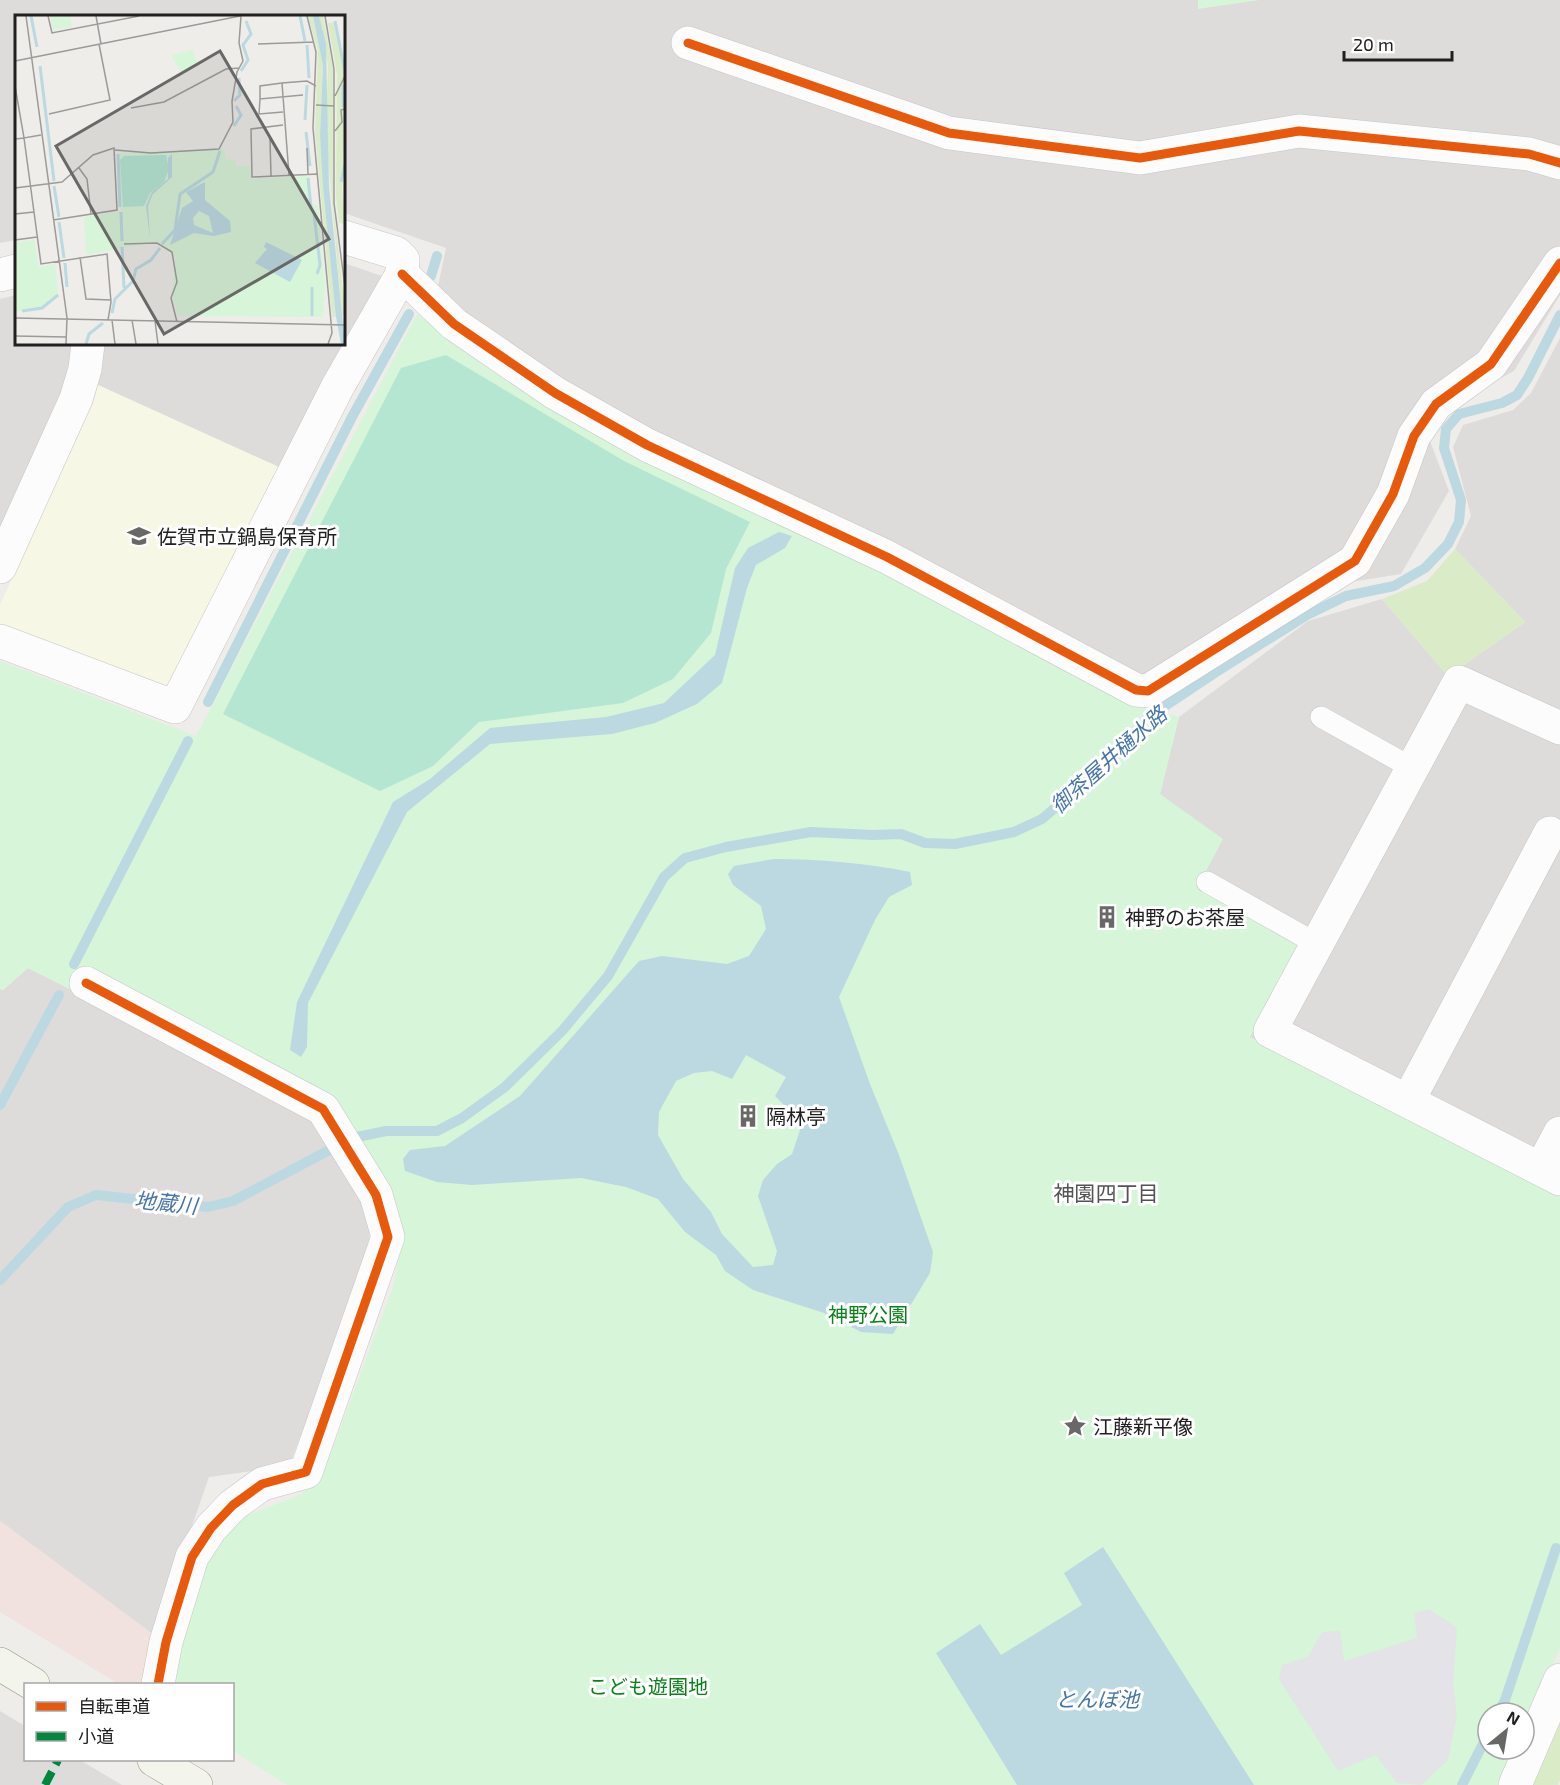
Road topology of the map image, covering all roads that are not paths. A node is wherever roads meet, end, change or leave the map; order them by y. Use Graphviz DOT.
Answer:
graph roads {
  1 [pos="688,43"];
  2 [pos="1560,164"];
  3 [pos="345,237"];
  4 [pos="1560,263"];
  5 [pos="15,272"];
  6 [pos="402,274"];
  7 [pos="0,275"];
  8 [pos="88,345"];
  9 [pos="0,567"];
  10 [pos="0,641"];
  11 [pos="1321,717"];
  12 [pos="1560,728"];
  13 [pos="1412,768"];
  14 [pos="1550,833"];
  15 [pos="1208,882"];
  16 [pos="1317,944"];
  17 [pos="86,983"];
  18 [pos="1408,1101"];
  19 [pos="1560,1133"];
  20 [pos="1551,1174"];
  21 [pos="0,1664"];
  22 [pos="1560,1680"];
  23 [pos="31,1683"];
  24 [pos="158,1683"];
  25 [pos="156,1761"];
  26 [pos="196,1785"];
  27 [pos="1515,1785"];
  1 -- 2 [label="street"];
  3 -- 6 [label="street"];
  4 -- 6 [label="street"];
  5 -- 7 [label="street"];
  6 -- 10 [label="street"];
  8 -- 9 [label="street"];
  11 -- 13 [label="lane"];
  12 -- 13 [label="street"];
  13 -- 16 [label="street"];
  14 -- 18 [label="street"];
  15 -- 16 [label="lane"];
  16 -- 18 [label="street"];
  17 -- 24 [label="street"];
  18 -- 20 [label="street"];
  19 -- 20 [label="street"];
  21 -- 23 [label="street"];
  22 -- 27 [label="street"];
  25 -- 26 [label="street"];
}
